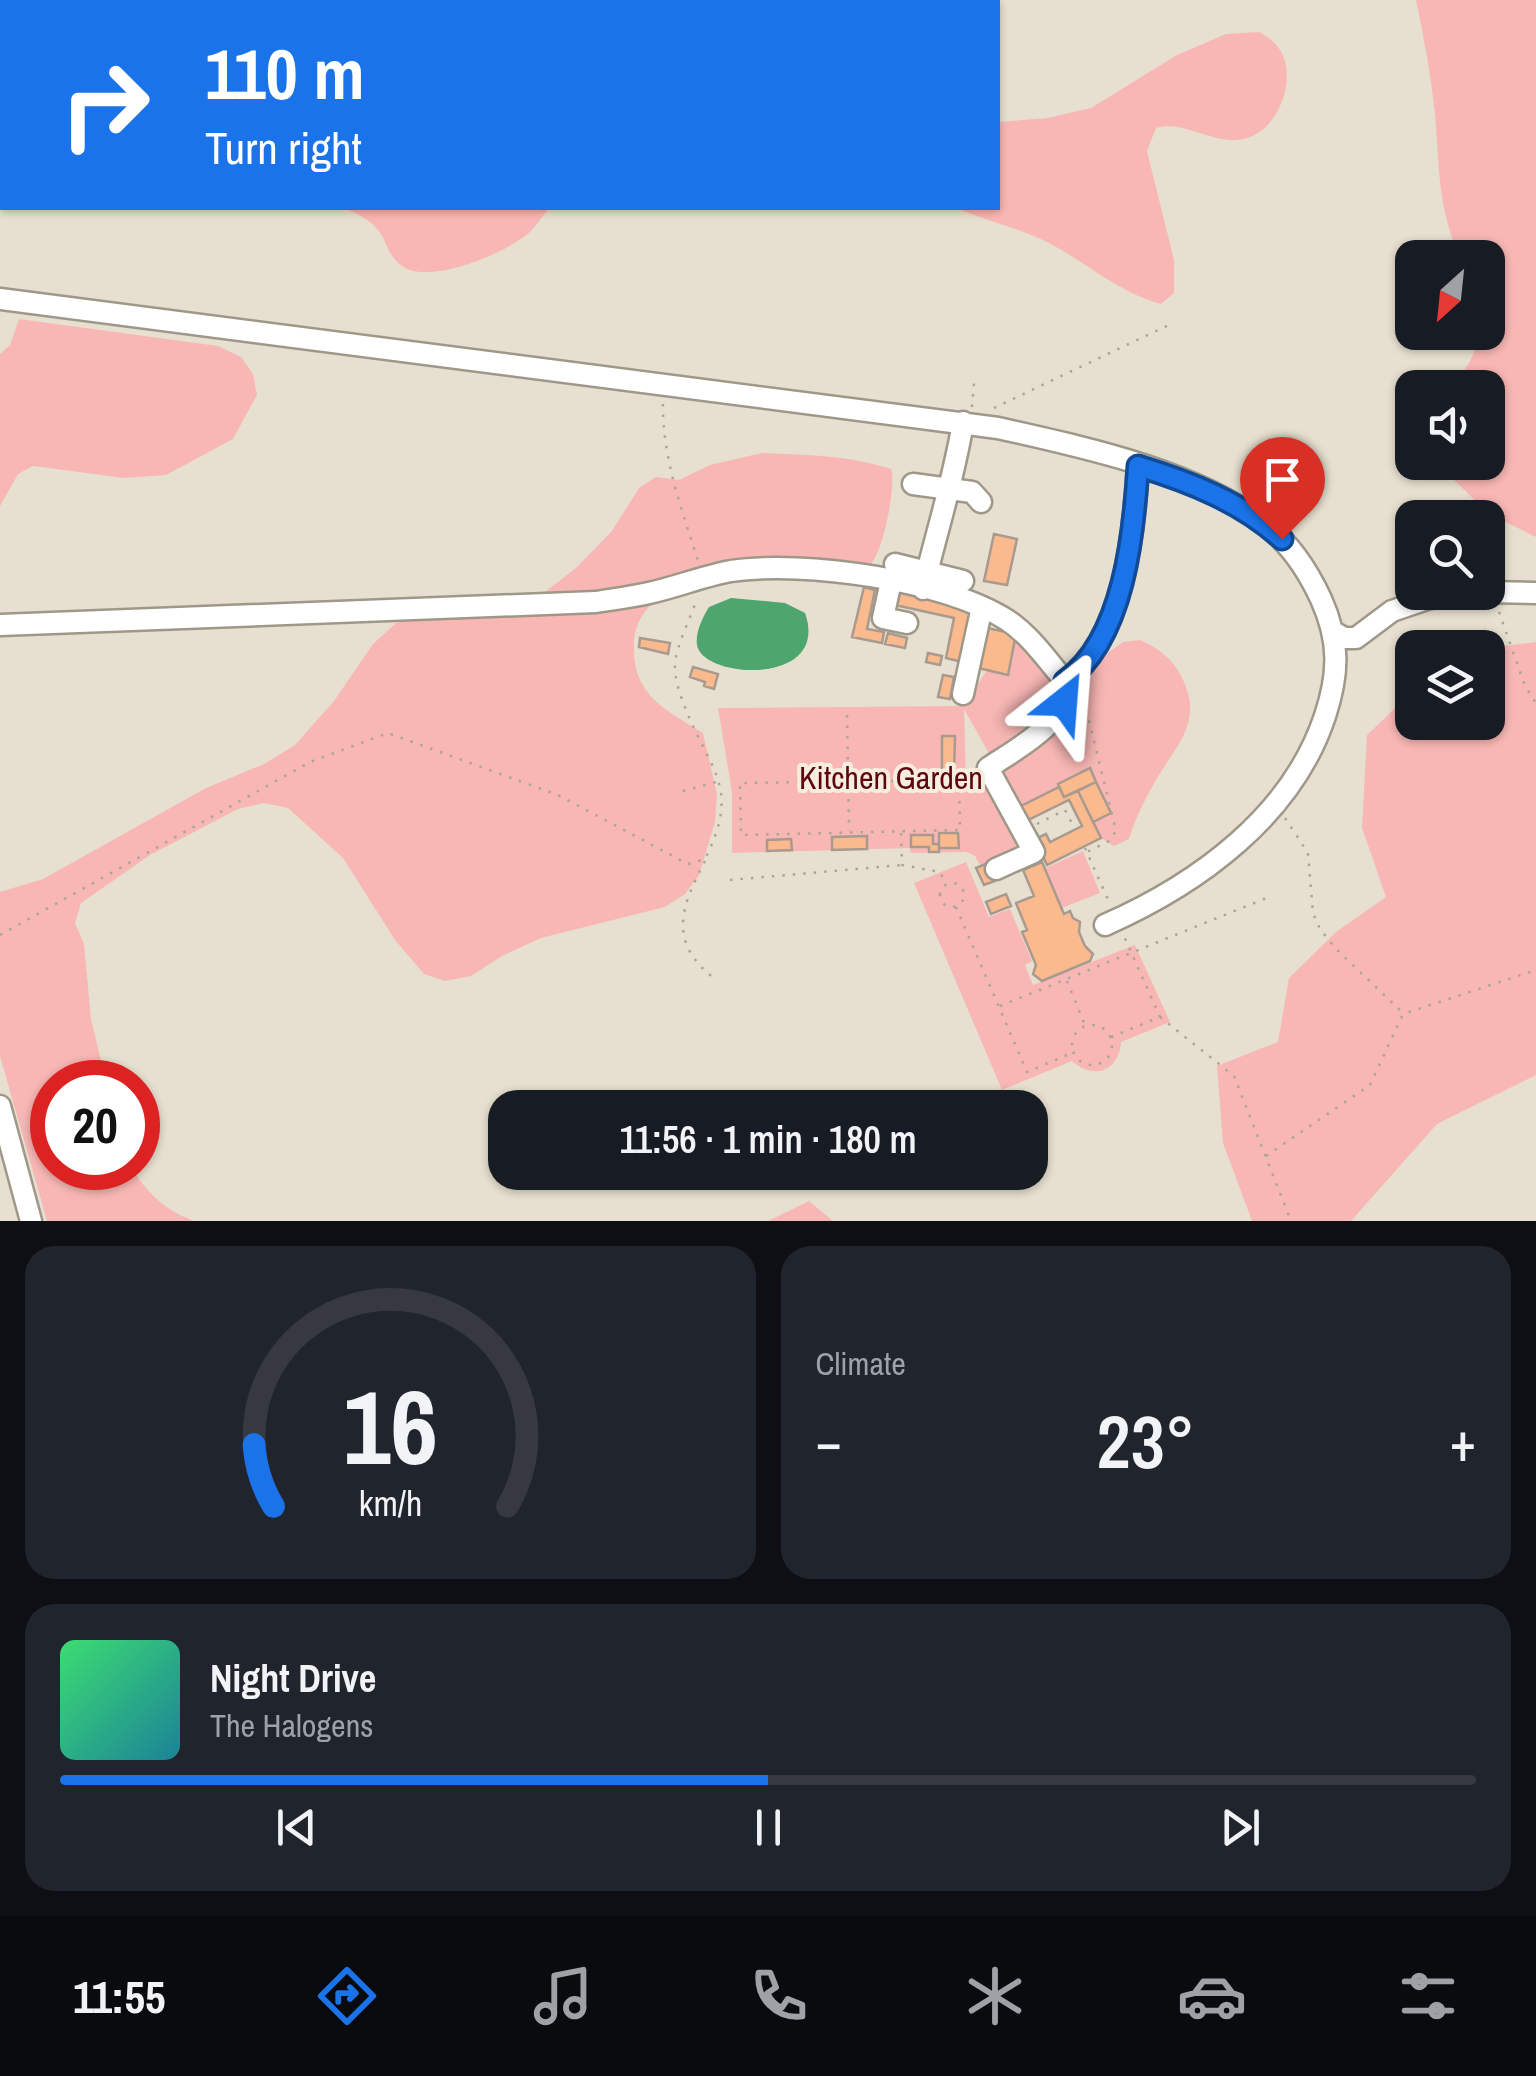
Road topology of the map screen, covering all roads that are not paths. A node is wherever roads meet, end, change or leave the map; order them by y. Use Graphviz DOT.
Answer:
graph roads {
  1 [pos="0,299"];
  2 [pos="967,421"];
  3 [pos="1138,466"];
  4 [pos="913,484"];
  5 [pos="947,488"];
  6 [pos="981,502"];
  7 [pos="893,573"];
  8 [pos="925,580"];
  9 [pos="963,581"];
  10 [pos="1505,593"];
  11 [pos="1536,594"];
  12 [pos="982,607"];
  13 [pos="1396,610"];
  14 [pos="907,623"];
  15 [pos="0,625"];
  16 [pos="1334,632"];
  17 [pos="1356,638"];
  18 [pos="1338,667"];
  19 [pos="1065,681"];
  20 [pos="963,694"];
  21 [pos="996,869"];
  22 [pos="1111,922"];
  23 [pos="0,1106"];
  24 [pos="31,1221"];
  1 -- 2 [label="street"];
  2 -- 3 [label="street"];
  2 -- 5 [label="street"];
  3 -- 16 [label="street"];
  3 -- 19 [label="street"];
  4 -- 5 [label="street"];
  5 -- 6 [label="street"];
  5 -- 8 [label="street"];
  7 -- 8 [label="street"];
  7 -- 14 [label="street"];
  7 -- 15 [label="street"];
  8 -- 9 [label="street"];
  8 -- 12 [label="street"];
  10 -- 11 [label="street"];
  12 -- 19 [label="street"];
  12 -- 20 [label="street"];
  13 -- 17 [label="street"];
  16 -- 17 [label="street"];
  16 -- 18 [label="street"];
  17 -- 18 [label="street"];
  18 -- 22 [label="street"];
  19 -- 21 [label="street"];
  23 -- 24 [label="street"];
}
